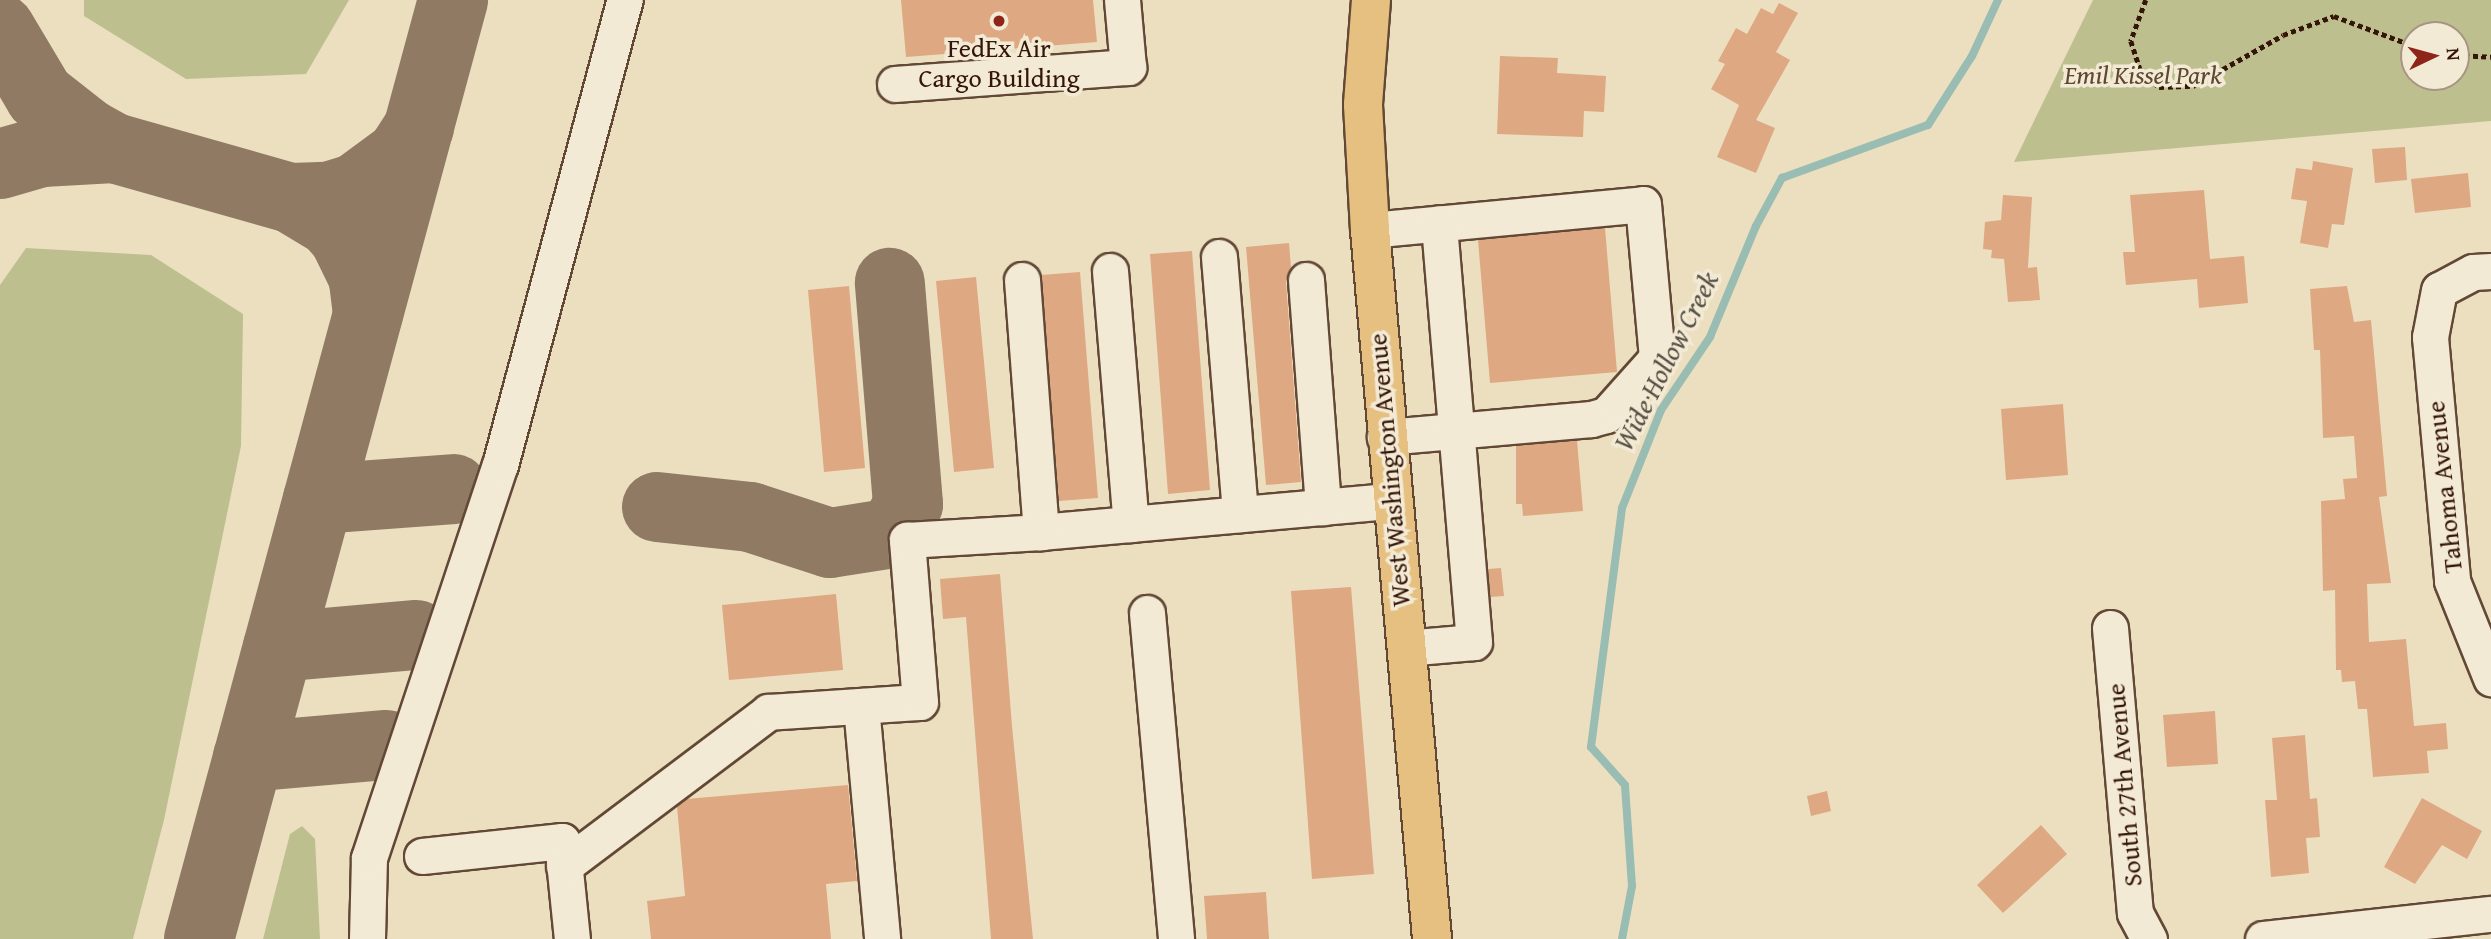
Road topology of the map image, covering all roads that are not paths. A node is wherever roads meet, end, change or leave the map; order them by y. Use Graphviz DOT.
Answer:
graph roads {
  1 [pos="625,0"];
  2 [pos="1122,0"];
  3 [pos="1371,0"];
  4 [pos="895,84"];
  5 [pos="1439,223"];
  6 [pos="1370,230"];
  7 [pos="1219,257"];
  8 [pos="1110,271"];
  9 [pos="2491,271"];
  10 [pos="1021,279"];
  11 [pos="1306,280"];
  12 [pos="1456,431"];
  13 [pos="1385,438"];
  14 [pos="1391,501"];
  15 [pos="1323,507"];
  16 [pos="1240,514"];
  17 [pos="1132,524"];
  18 [pos="1041,532"];
  19 [pos="1147,613"];
  20 [pos="2110,628"];
  21 [pos="1405,648"];
  22 [pos="2491,678"];
  23 [pos="861,706"];
  24 [pos="422,856"];
  25 [pos="564,866"];
  26 [pos="2491,914"];
  27 [pos="367,939"];
  28 [pos="572,939"];
  29 [pos="882,939"];
  30 [pos="1176,939"];
  31 [pos="1432,939"];
  32 [pos="2149,939"];
  33 [pos="2263,939"];
  1 -- 27 [label="street"];
  2 -- 4 [label="street"];
  3 -- 6 [label="main road, West Washington Avenue"];
  5 -- 6 [label="street"];
  5 -- 12 [label="street"];
  5 -- 12 [label="street"];
  6 -- 13 [label="main road, West Washington Avenue"];
  7 -- 16 [label="street"];
  8 -- 17 [label="street"];
  9 -- 22 [label="street, Tahoma Avenue"];
  10 -- 18 [label="street"];
  11 -- 15 [label="street"];
  12 -- 13 [label="street"];
  12 -- 21 [label="street"];
  13 -- 14 [label="main road, West Washington Avenue"];
  14 -- 15 [label="street"];
  14 -- 21 [label="main road, West Washington Avenue"];
  15 -- 16 [label="street"];
  16 -- 17 [label="street"];
  17 -- 18 [label="street"];
  18 -- 23 [label="street"];
  19 -- 30 [label="street"];
  20 -- 32 [label="street, South 27th Avenue"];
  21 -- 31 [label="main road, West Washington Avenue"];
  23 -- 25 [label="street"];
  23 -- 29 [label="street"];
  24 -- 25 [label="street"];
  25 -- 28 [label="street"];
  26 -- 33 [label="street"];
}
